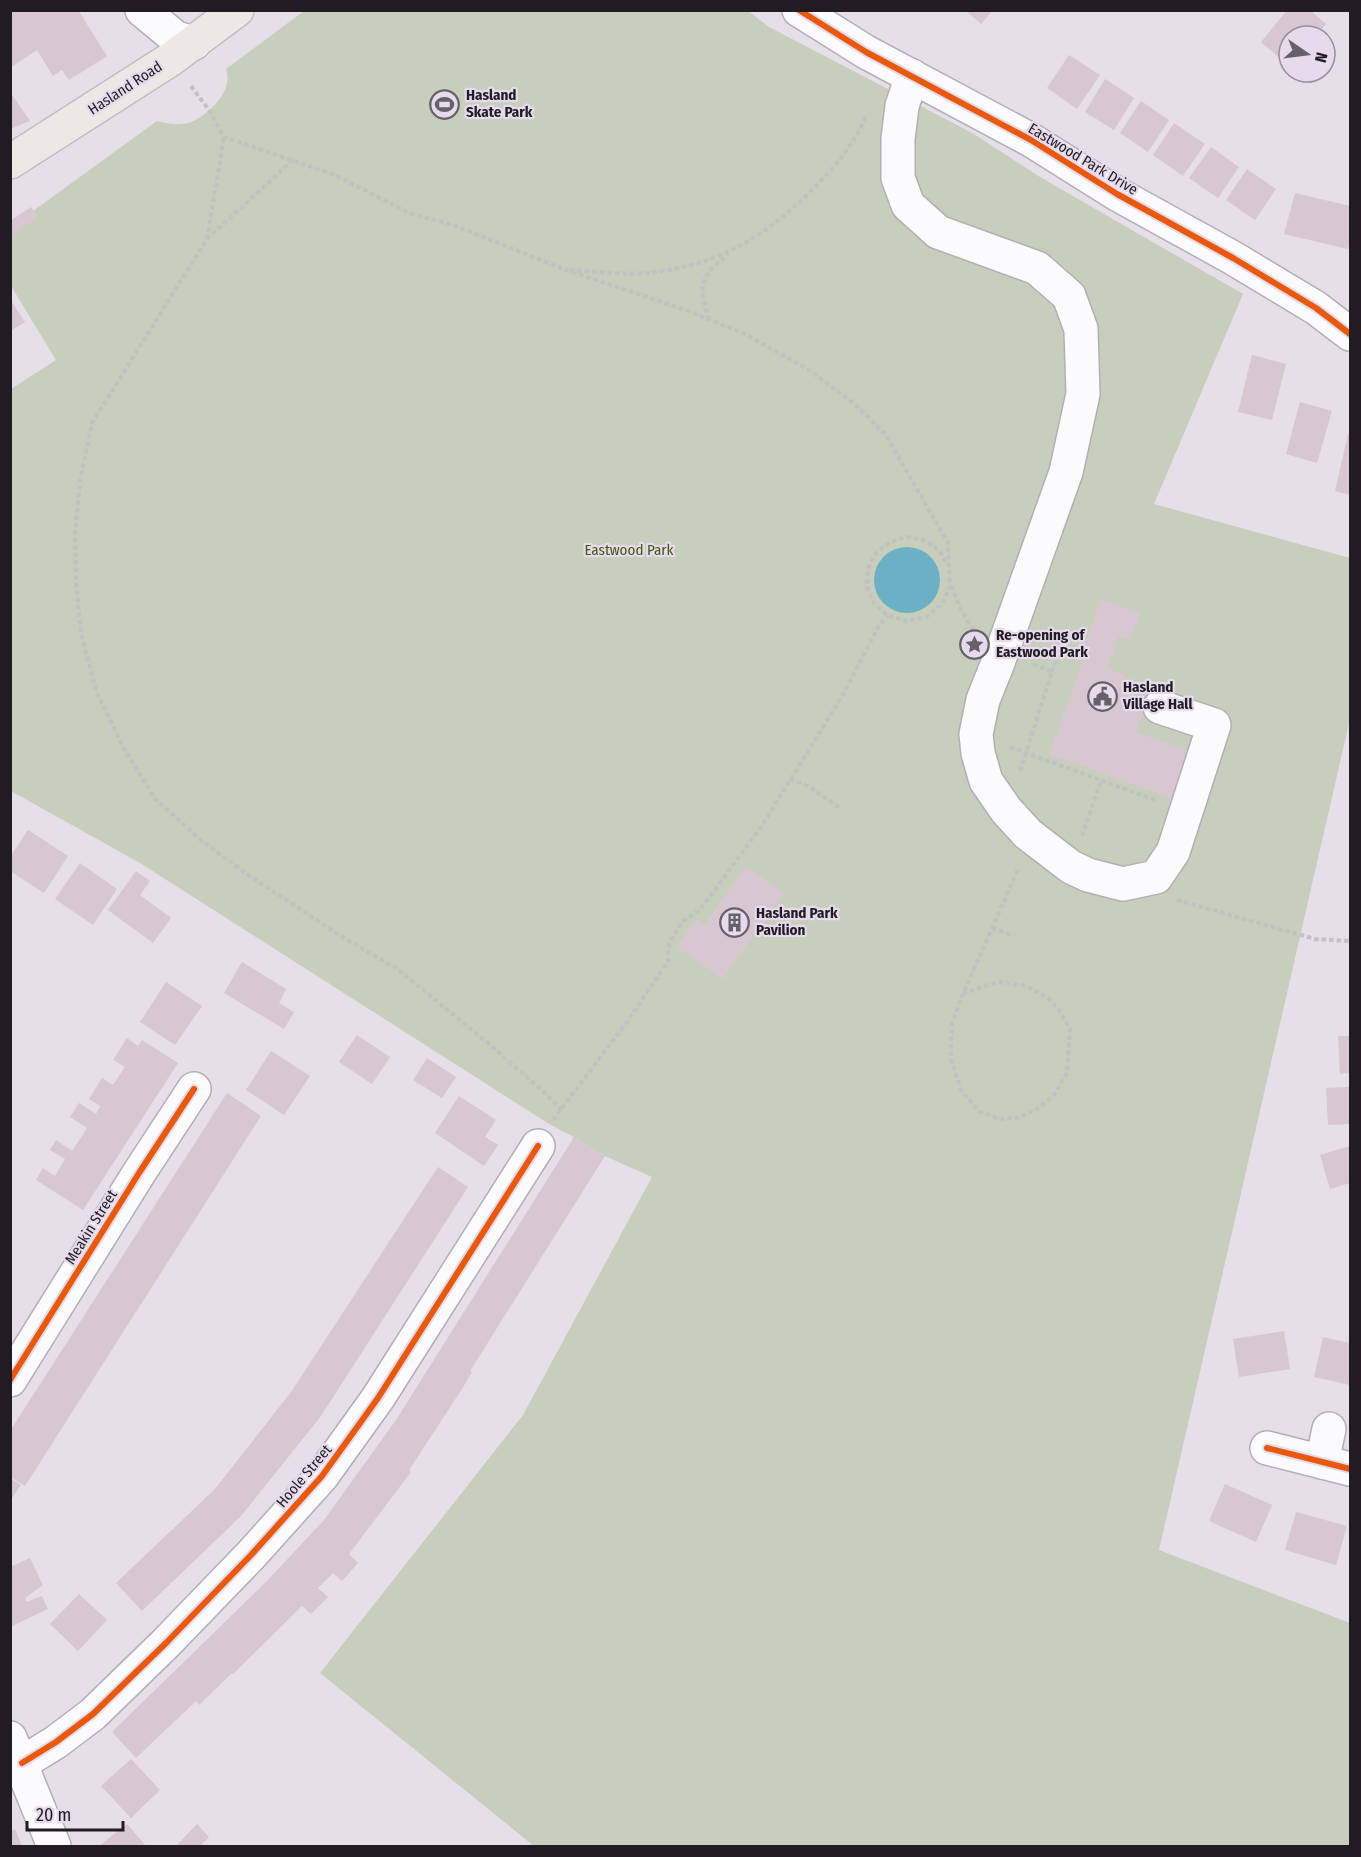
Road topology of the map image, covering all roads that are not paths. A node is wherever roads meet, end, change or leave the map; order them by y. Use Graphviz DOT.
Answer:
graph roads {
  1 [pos="142,10"];
  2 [pos="237,10"];
  3 [pos="799,10"];
  4 [pos="182,51"];
  5 [pos="912,76"];
  6 [pos="10,162"];
  7 [pos="1350,334"];
  8 [pos="1160,707"];
  9 [pos="194,1089"];
  10 [pos="538,1146"];
  11 [pos="10,1380"];
  12 [pos="1329,1429"];
  13 [pos="1267,1448"];
  14 [pos="1336,1465"];
  15 [pos="16,1751"];
  16 [pos="54,1846"];
  1 -- 4 [label="street"];
  2 -- 4 [label="main road, Hasland Road"];
  3 -- 5 [label="street, Eastwood Park Drive"];
  4 -- 6 [label="main road, Hasland Road"];
  5 -- 7 [label="street, Eastwood Park Drive"];
  5 -- 8 [label="street"];
  9 -- 11 [label="street, Meakin Street"];
  10 -- 15 [label="street, Hoole Street"];
  12 -- 14 [label="street"];
  13 -- 14 [label="street"];
  15 -- 16 [label="street"];
}
